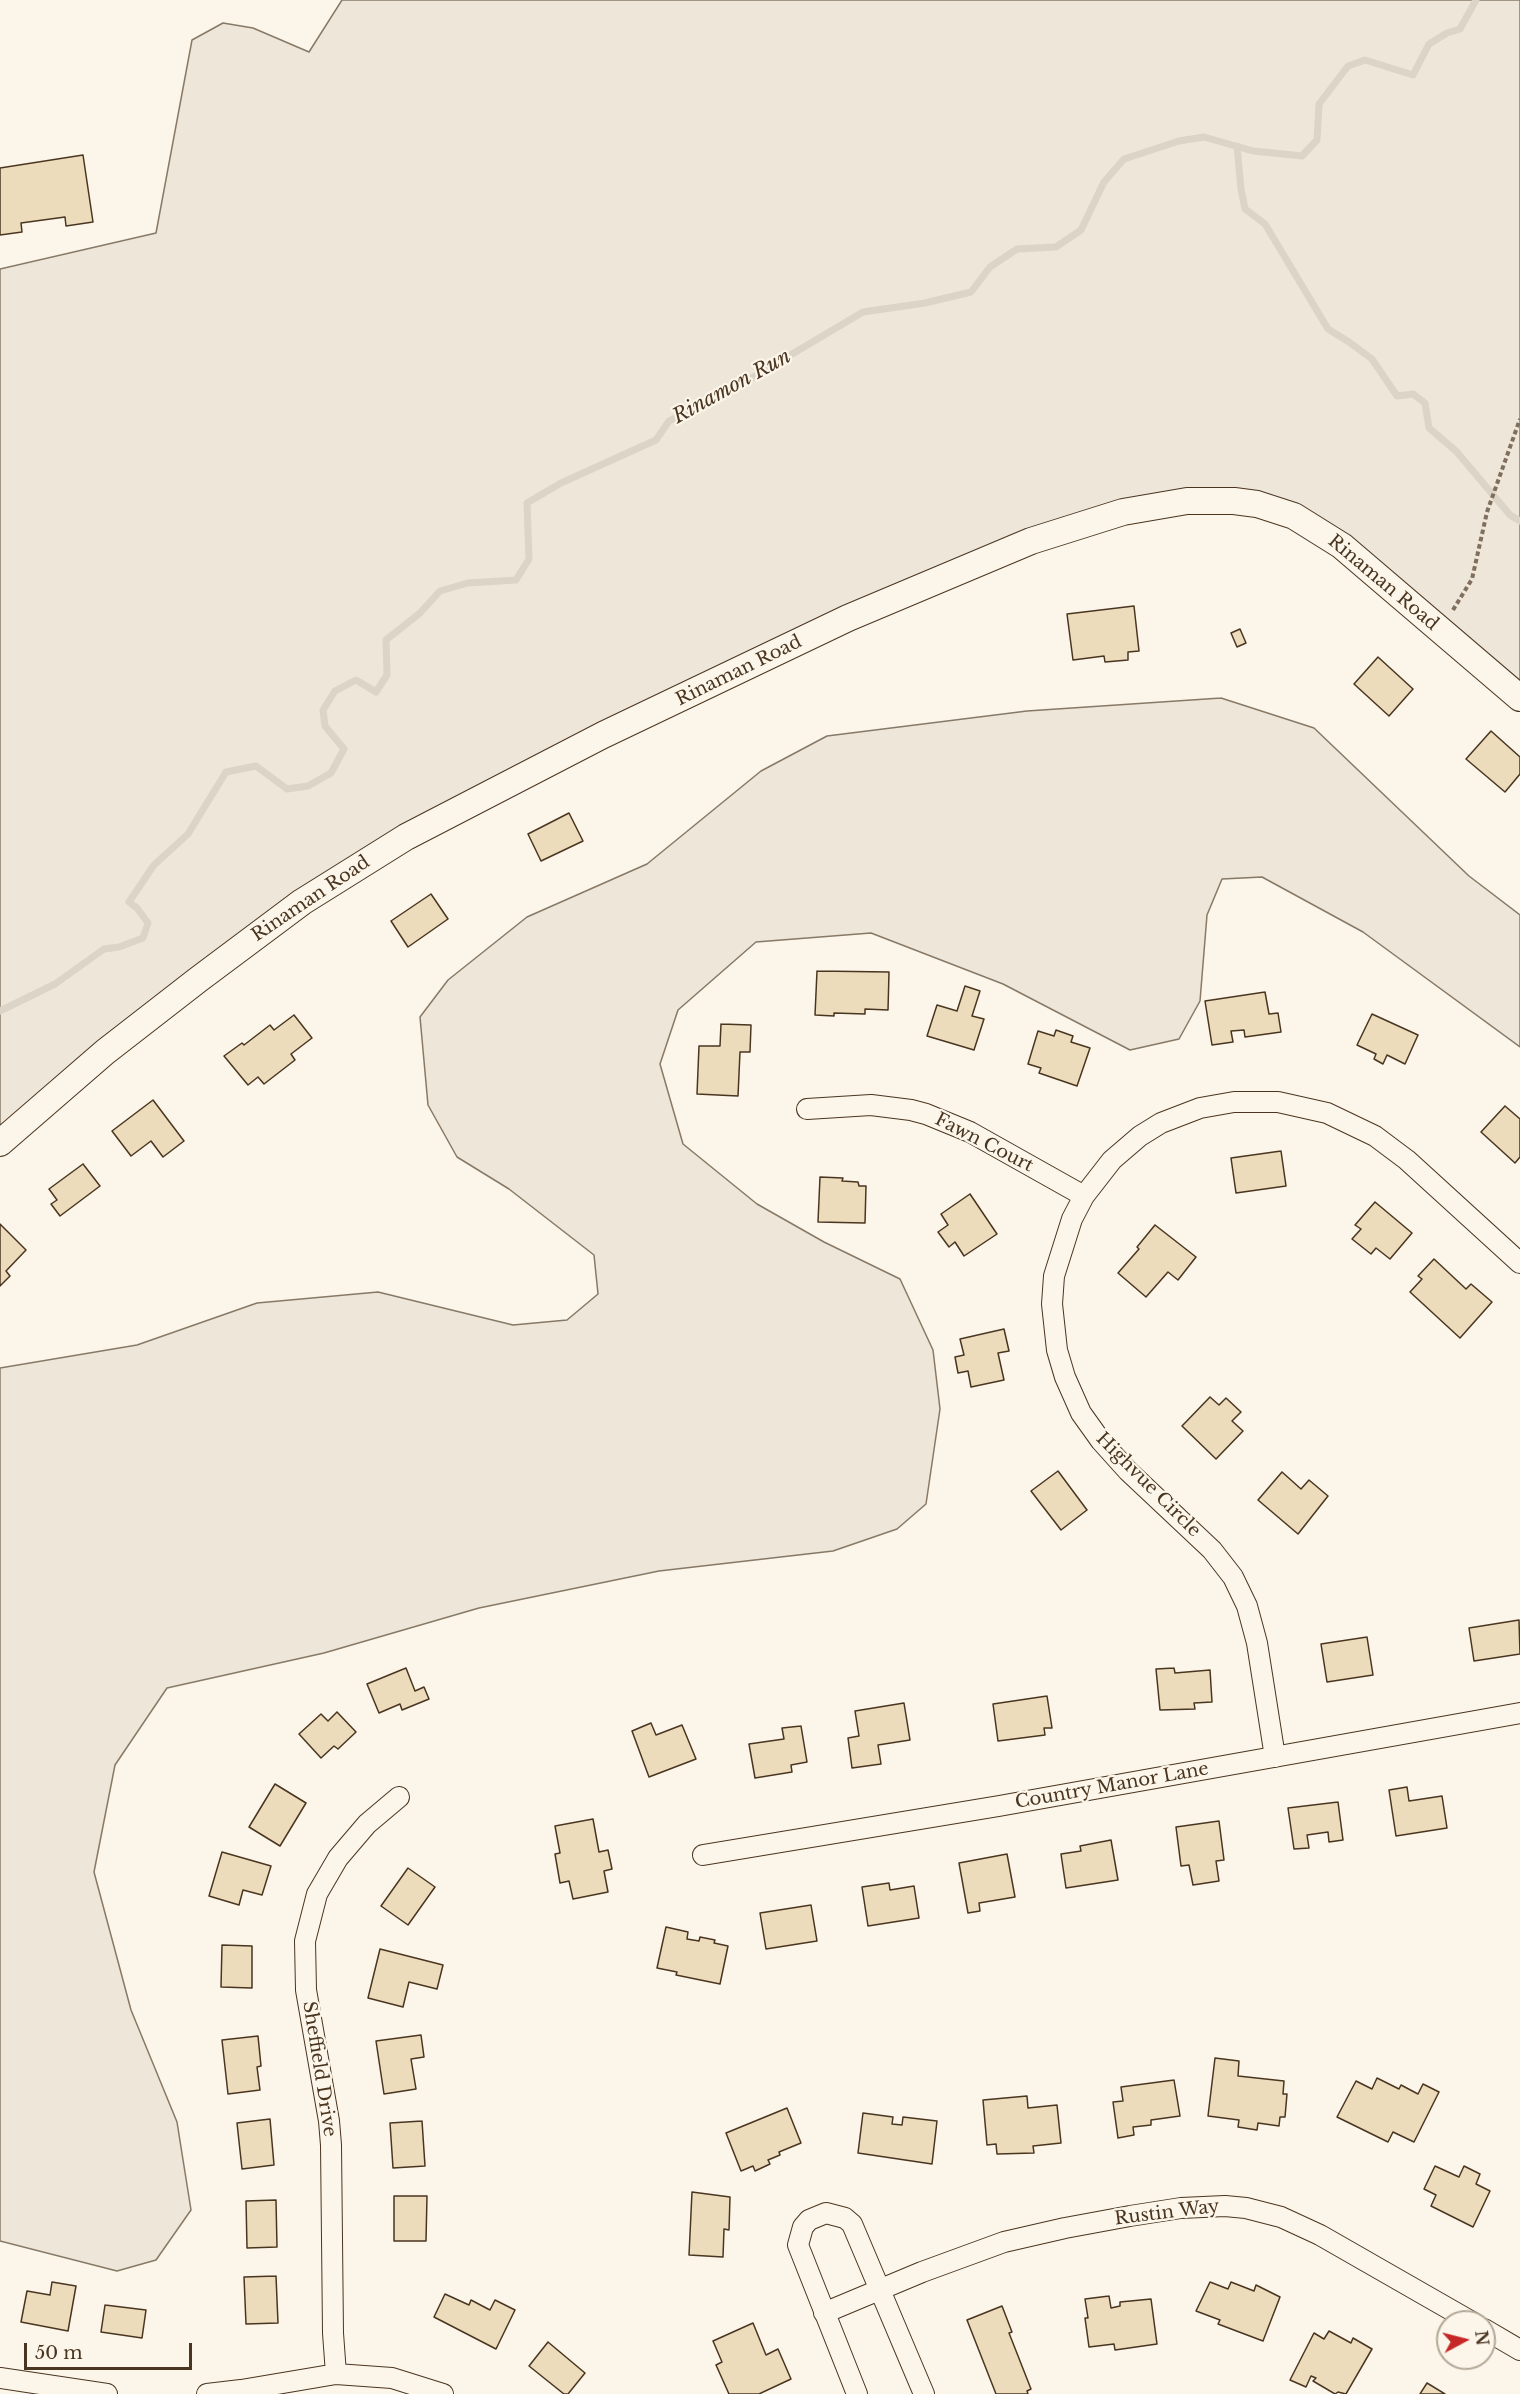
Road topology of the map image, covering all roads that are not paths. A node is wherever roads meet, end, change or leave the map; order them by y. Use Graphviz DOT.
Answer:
graph roads {
  1 [pos="1520,698"];
  2 [pos="807,1109"];
  3 [pos="0,1143"];
  4 [pos="1084,1196"];
  5 [pos="1520,1263"];
  6 [pos="1520,1713"];
  7 [pos="1275,1757"];
  8 [pos="399,1797"];
  9 [pos="703,1855"];
  10 [pos="881,2290"];
  11 [pos="1451,2310"];
  12 [pos="824,2313"];
  13 [pos="1496,2336"];
  14 [pos="1520,2350"];
  15 [pos="336,2374"];
  16 [pos="0,2378"];
  17 [pos="107,2394"];
  18 [pos="207,2394"];
  19 [pos="443,2394"];
  20 [pos="857,2394"];
  21 [pos="924,2394"];
  1 -- 3 [label="street, Rinaman Road"];
  2 -- 4 [label="street, Fawn Court"];
  4 -- 5 [label="street, Highvue Circle"];
  4 -- 7 [label="street, Highvue Circle"];
  6 -- 7 [label="street, Country Manor Lane"];
  7 -- 9 [label="street, Country Manor Lane"];
  8 -- 15 [label="street, Sheffield Drive"];
  10 -- 11 [label="street, Rustin Way"];
  10 -- 12 [label="street, Rustin Way"];
  10 -- 12 [label="street"];
  10 -- 21 [label="street"];
  12 -- 20 [label="street"];
  13 -- 14 [label="street"];
  15 -- 18 [label="street"];
  15 -- 19 [label="street"];
  16 -- 17 [label="street"];
}
